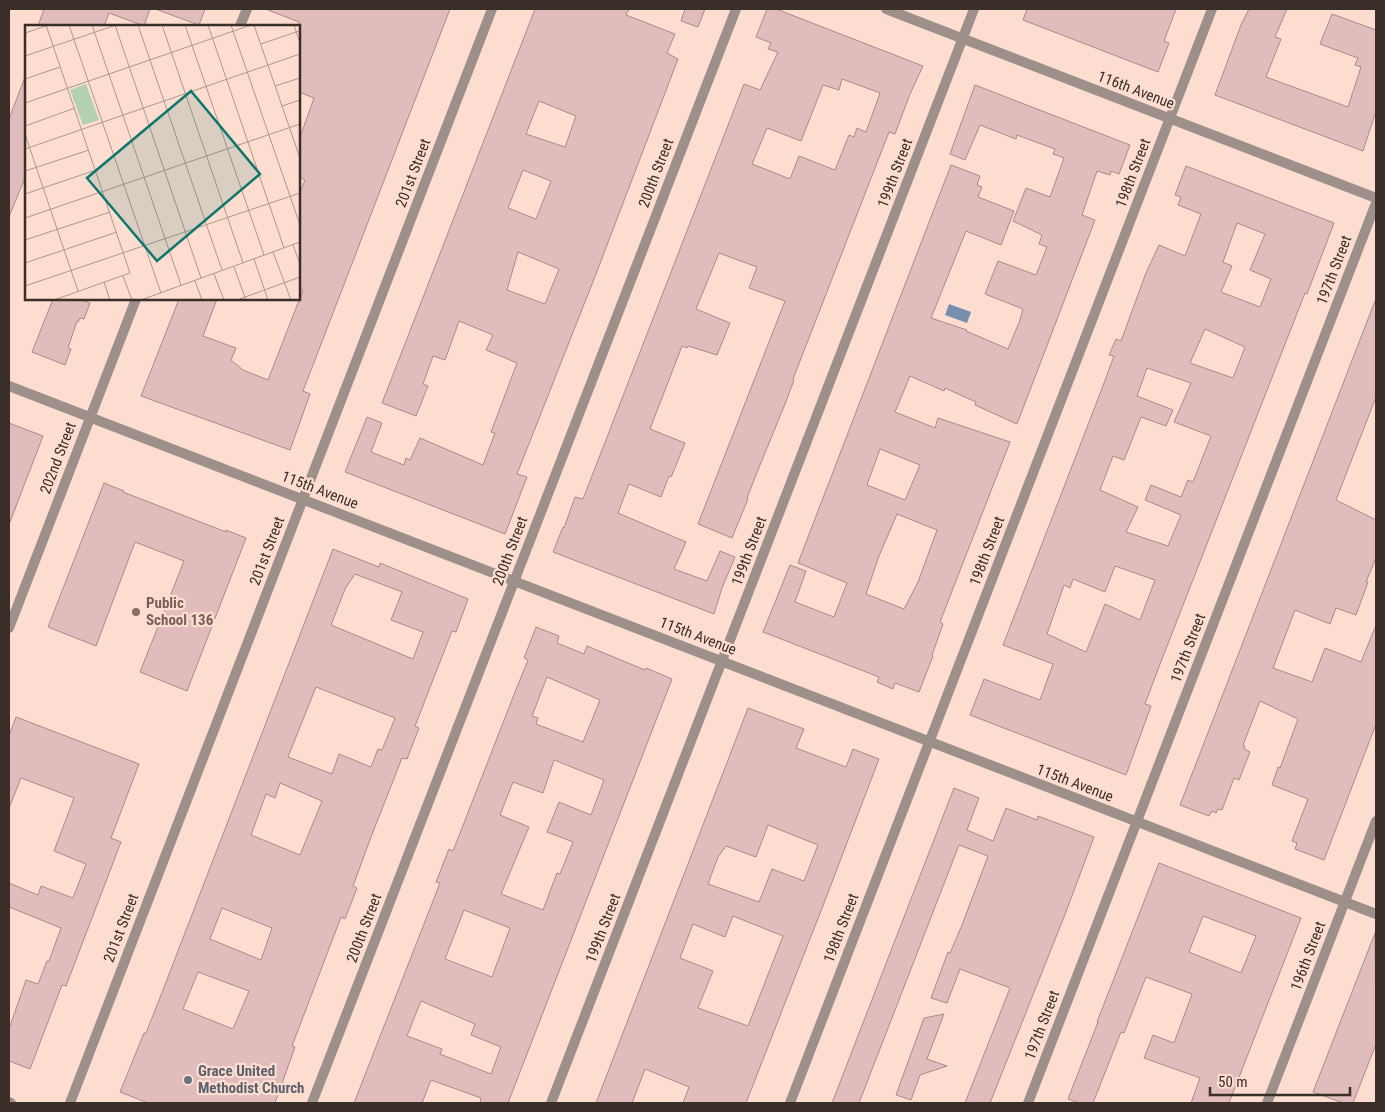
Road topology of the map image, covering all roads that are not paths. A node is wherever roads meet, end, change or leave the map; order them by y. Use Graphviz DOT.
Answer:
graph roads {
  1 [pos="247,9"];
  2 [pos="492,9"];
  3 [pos="736,9"];
  4 [pos="886,9"];
  5 [pos="974,9"];
  6 [pos="1212,9"];
  7 [pos="240,25"];
  8 [pos="963,38"];
  9 [pos="1170,119"];
  10 [pos="1376,198"];
  11 [pos="1376,203"];
  12 [pos="136,300"];
  13 [pos="9,386"];
  14 [pos="90,418"];
  15 [pos="302,499"];
  16 [pos="515,580"];
  17 [pos="9,628"];
  18 [pos="722,662"];
  19 [pos="929,742"];
  20 [pos="1376,821"];
  21 [pos="1136,822"];
  22 [pos="1345,902"];
  23 [pos="1376,914"];
  24 [pos="70,1103"];
  25 [pos="312,1103"];
  26 [pos="551,1103"];
  27 [pos="790,1103"];
  28 [pos="1028,1103"];
  29 [pos="1267,1103"];
  1 -- 7 [label="street"];
  2 -- 15 [label="street, 201st Street"];
  3 -- 16 [label="street, 200th Street"];
  4 -- 8 [label="street, 116th Avenue"];
  5 -- 8 [label="street, 199th Street"];
  6 -- 9 [label="street, 198th Street"];
  8 -- 9 [label="street, 116th Avenue"];
  8 -- 18 [label="street, 199th Street"];
  9 -- 10 [label="street, 116th Avenue"];
  9 -- 19 [label="street, 198th Street"];
  11 -- 21 [label="street, 197th Street"];
  12 -- 14 [label="street, 202nd Street"];
  13 -- 14 [label="street, 115th Avenue"];
  14 -- 15 [label="street, 115th Avenue"];
  14 -- 17 [label="street, 202nd Street"];
  15 -- 16 [label="street, 115th Avenue"];
  15 -- 24 [label="street, 201st Street"];
  16 -- 18 [label="street, 115th Avenue"];
  16 -- 25 [label="street, 200th Street"];
  18 -- 19 [label="street, 115th Avenue"];
  18 -- 26 [label="street, 199th Street"];
  19 -- 21 [label="street, 115th Avenue"];
  19 -- 27 [label="street, 198th Street"];
  20 -- 22 [label="street, 196th Street"];
  21 -- 22 [label="street, 115th Avenue"];
  21 -- 28 [label="street, 197th Street"];
  22 -- 23 [label="street, 115th Avenue"];
  22 -- 29 [label="street, 196th Street"];
}
